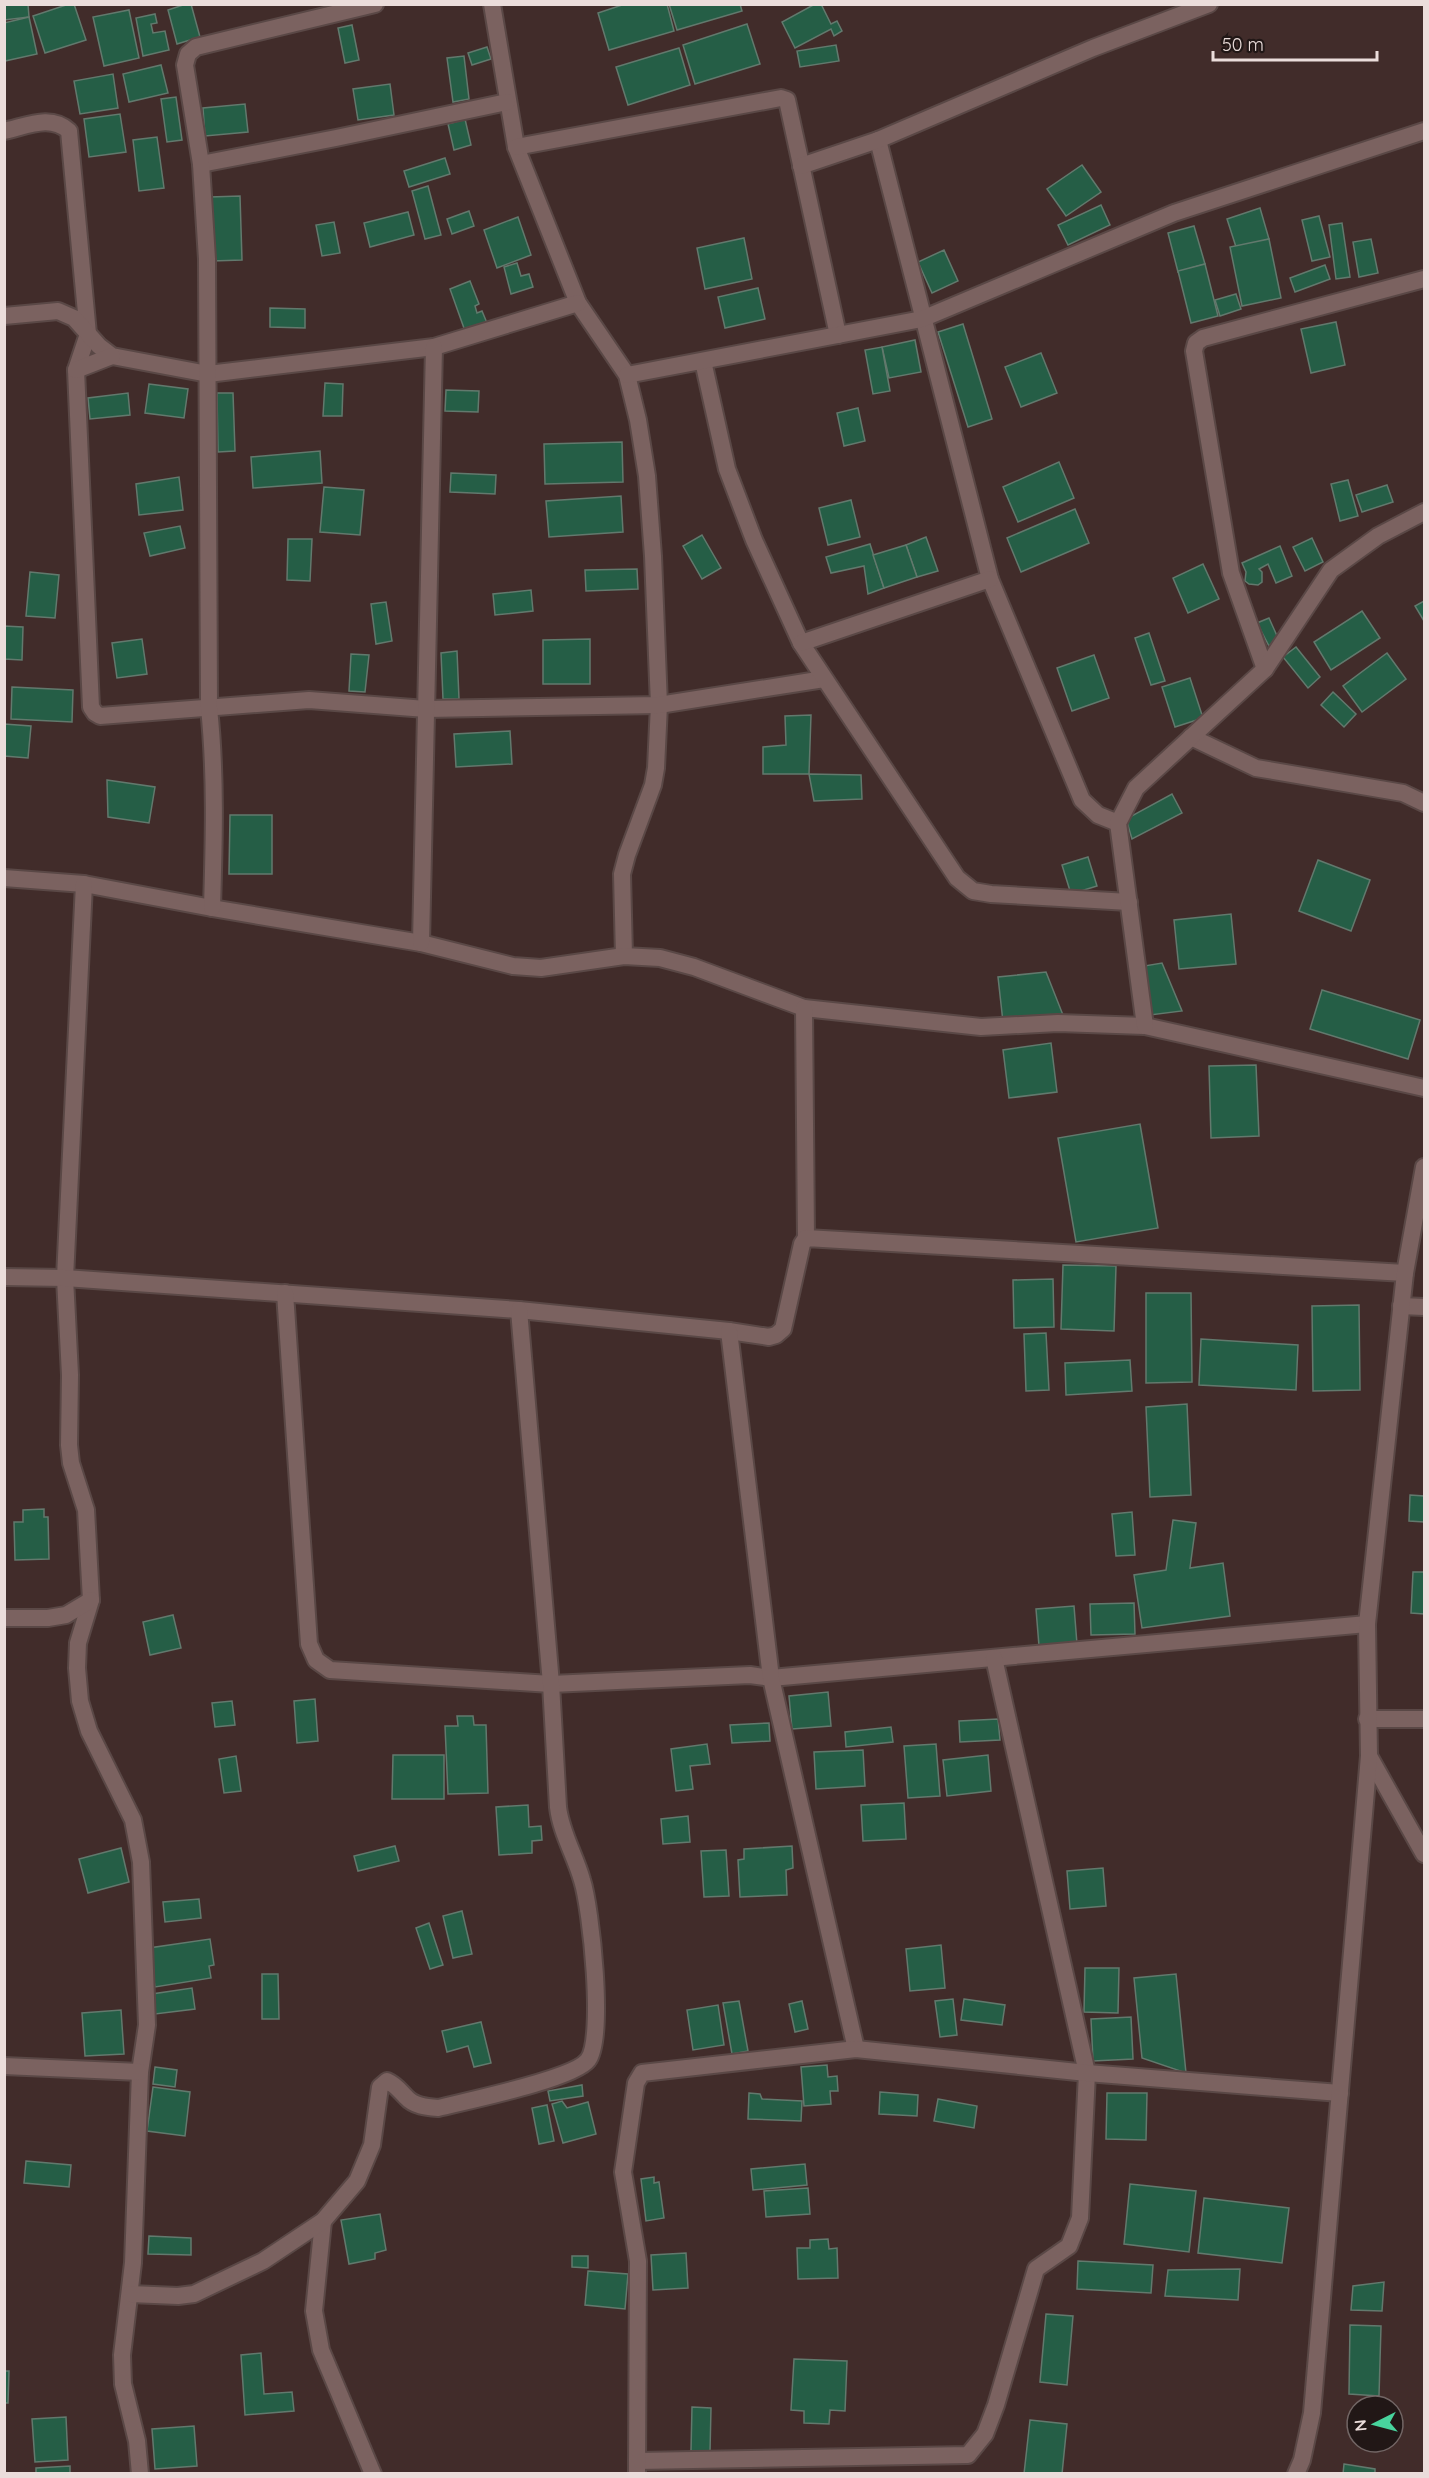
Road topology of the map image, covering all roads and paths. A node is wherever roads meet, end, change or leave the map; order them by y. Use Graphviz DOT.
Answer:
graph roads {
  1 [pos="375,4"];
  2 [pos="492,4"];
  3 [pos="1209,4"];
  4 [pos="507,102"];
  5 [pos="4,130"];
  6 [pos="1425,131"];
  7 [pos="878,140"];
  8 [pos="516,147"];
  9 [pos="201,164"];
  10 [pos="801,166"];
  11 [pos="1425,279"];
  12 [pos="578,303"];
  13 [pos="4,316"];
  14 [pos="922,319"];
  15 [pos="88,334"];
  16 [pos="838,335"];
  17 [pos="434,348"];
  18 [pos="112,356"];
  19 [pos="703,361"];
  20 [pos="76,370"];
  21 [pos="208,374"];
  22 [pos="627,375"];
  23 [pos="1425,512"];
  24 [pos="990,579"];
  25 [pos="801,643"];
  26 [pos="1265,669"];
  27 [pos="824,680"];
  28 [pos="658,705"];
  29 [pos="209,708"];
  30 [pos="426,709"];
  31 [pos="1191,737"];
  32 [pos="1425,802"];
  33 [pos="1118,823"];
  34 [pos="4,878"];
  35 [pos="84,884"];
  36 [pos="1129,902"];
  37 [pos="212,908"];
  38 [pos="421,943"];
  39 [pos="624,956"];
  40 [pos="804,1008"];
  41 [pos="1145,1026"];
  42 [pos="1425,1088"];
  43 [pos="1425,1167"];
  44 [pos="806,1238"];
  45 [pos="1405,1273"];
  46 [pos="4,1277"];
  47 [pos="65,1278"];
  48 [pos="285,1293"];
  49 [pos="1401,1306"];
  50 [pos="1425,1307"];
  51 [pos="519,1310"];
  52 [pos="729,1330"];
  53 [pos="91,1600"];
  54 [pos="4,1618"];
  55 [pos="1367,1624"];
  56 [pos="994,1658"];
  57 [pos="771,1678"];
  58 [pos="551,1684"];
  59 [pos="1367,1719"];
  60 [pos="1425,1719"];
  61 [pos="1369,1756"];
  62 [pos="1425,1854"];
  63 [pos="856,2049"];
  64 [pos="4,2066"];
  65 [pos="140,2072"];
  66 [pos="1087,2073"];
  67 [pos="1340,2094"];
  68 [pos="323,2221"];
  69 [pos="130,2294"];
  70 [pos="637,2467"];
  71 [pos="1301,2469"];
  72 [pos="140,2474"];
  73 [pos="373,2474"];
  1 -- 9 [label="street"];
  2 -- 4 [label="street"];
  3 -- 7 [label="street"];
  4 -- 8 [label="street"];
  4 -- 9 [label="street"];
  5 -- 15 [label="street"];
  6 -- 14 [label="street"];
  7 -- 10 [label="street"];
  7 -- 14 [label="street"];
  8 -- 10 [label="street"];
  8 -- 12 [label="street"];
  9 -- 21 [label="street"];
  10 -- 16 [label="street"];
  11 -- 26 [label="street"];
  12 -- 17 [label="street"];
  12 -- 22 [label="street"];
  13 -- 15 [label="street"];
  14 -- 16 [label="street"];
  14 -- 24 [label="street"];
  15 -- 18 [label="street"];
  15 -- 20 [label="street"];
  16 -- 19 [label="street"];
  17 -- 21 [label="street"];
  17 -- 30 [label="street"];
  18 -- 20 [label="street"];
  18 -- 21 [label="street"];
  19 -- 22 [label="street"];
  19 -- 25 [label="street"];
  20 -- 29 [label="street"];
  21 -- 29 [label="street"];
  22 -- 28 [label="street"];
  23 -- 26 [label="street"];
  24 -- 25 [label="street"];
  24 -- 33 [label="street"];
  25 -- 27 [label="street"];
  26 -- 31 [label="street"];
  27 -- 28 [label="street"];
  27 -- 36 [label="street"];
  28 -- 30 [label="street"];
  28 -- 39 [label="street"];
  29 -- 30 [label="street"];
  29 -- 37 [label="street"];
  30 -- 38 [label="street"];
  31 -- 32 [label="street"];
  31 -- 33 [label="street"];
  33 -- 36 [label="street"];
  34 -- 35 [label="street"];
  35 -- 37 [label="street"];
  35 -- 47 [label="street"];
  36 -- 41 [label="street"];
  37 -- 38 [label="street"];
  38 -- 39 [label="street"];
  39 -- 40 [label="street"];
  40 -- 41 [label="street"];
  40 -- 44 [label="street"];
  41 -- 42 [label="street"];
  43 -- 45 [label="street"];
  44 -- 45 [label="street"];
  44 -- 52 [label="street"];
  45 -- 49 [label="street"];
  46 -- 47 [label="street"];
  47 -- 48 [label="street"];
  47 -- 53 [label="street"];
  48 -- 51 [label="street"];
  48 -- 58 [label="street"];
  49 -- 50 [label="street"];
  49 -- 55 [label="street"];
  51 -- 52 [label="street"];
  51 -- 58 [label="street"];
  52 -- 57 [label="street"];
  53 -- 54 [label="street"];
  53 -- 65 [label="street"];
  55 -- 56 [label="street"];
  55 -- 59 [label="street"];
  56 -- 57 [label="street"];
  56 -- 66 [label="street"];
  57 -- 58 [label="street"];
  57 -- 63 [label="street"];
  58 -- 68 [label="street"];
  59 -- 60 [label="street"];
  59 -- 61 [label="street"];
  61 -- 62 [label="street"];
  61 -- 67 [label="street"];
  63 -- 66 [label="street"];
  63 -- 70 [label="street"];
  64 -- 65 [label="street"];
  65 -- 69 [label="street"];
  66 -- 67 [label="street"];
  66 -- 70 [label="street"];
  67 -- 71 [label="street"];
  68 -- 69 [label="street"];
  68 -- 73 [label="street"];
  69 -- 72 [label="street"];
}
